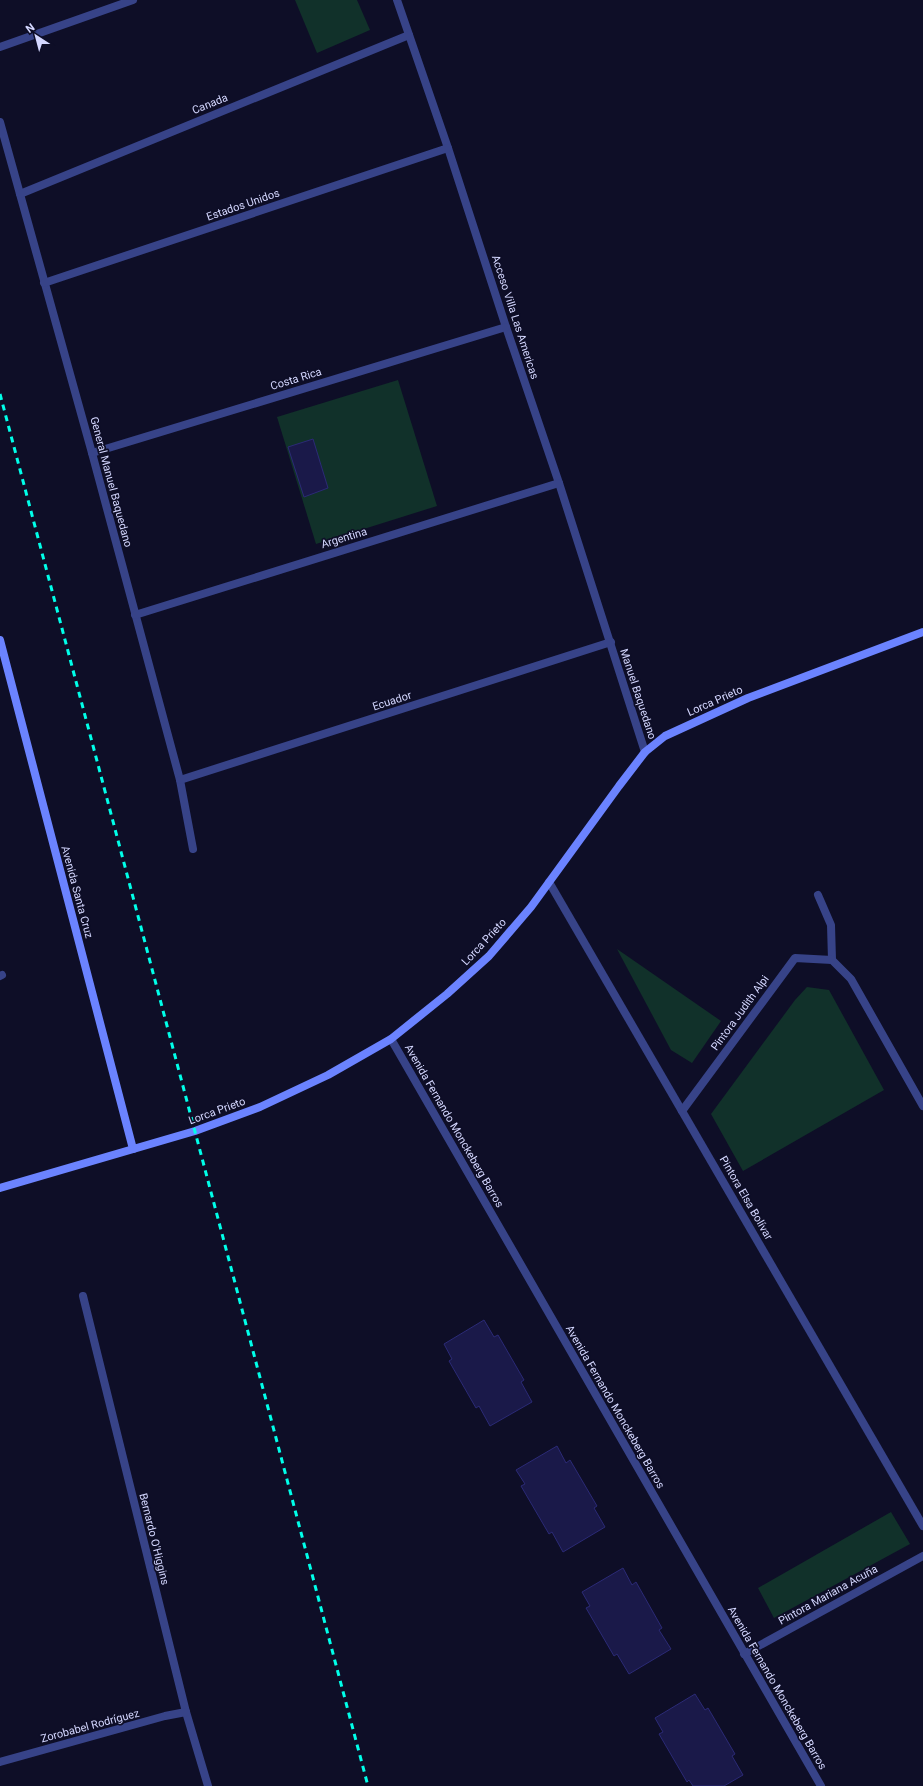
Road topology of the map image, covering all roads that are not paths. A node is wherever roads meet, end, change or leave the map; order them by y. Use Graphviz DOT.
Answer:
graph roads {
  1 [pos="133,0"];
  2 [pos="397,0"];
  3 [pos="409,35"];
  4 [pos="0,48"];
  5 [pos="0,122"];
  6 [pos="448,148"];
  7 [pos="20,194"];
  8 [pos="44,283"];
  9 [pos="506,327"];
  10 [pos="92,453"];
  11 [pos="559,483"];
  12 [pos="135,615"];
  13 [pos="923,632"];
  14 [pos="0,640"];
  15 [pos="611,642"];
  16 [pos="645,752"];
  17 [pos="180,780"];
  18 [pos="193,848"];
  19 [pos="549,882"];
  20 [pos="818,896"];
  21 [pos="832,960"];
  22 [pos="390,1039"];
  23 [pos="923,1106"];
  24 [pos="682,1111"];
  25 [pos="133,1149"];
  26 [pos="0,1188"];
  27 [pos="83,1296"];
  28 [pos="923,1526"];
  29 [pos="923,1556"];
  30 [pos="744,1654"];
  31 [pos="186,1712"];
  32 [pos="0,1762"];
  33 [pos="208,1786"];
  34 [pos="821,1786"];
  1 -- 4 [label="street"];
  2 -- 3 [label="street, Acceso Villa Las Americas"];
  3 -- 6 [label="street, Acceso Villa Las Americas"];
  3 -- 7 [label="street, Canada"];
  5 -- 7 [label="street, General Manuel Baquedano"];
  6 -- 8 [label="street, Estados Unidos"];
  6 -- 9 [label="street, Acceso Villa Las Americas"];
  7 -- 8 [label="street, General Manuel Baquedano"];
  8 -- 10 [label="street, General Manuel Baquedano"];
  9 -- 10 [label="street, Costa Rica"];
  9 -- 11 [label="street, Acceso Villa Las Americas"];
  10 -- 12 [label="street, General Manuel Baquedano"];
  11 -- 12 [label="street, Argentina"];
  11 -- 15 [label="street, Acceso Villa Las Americas"];
  12 -- 17 [label="street, General Manuel Baquedano"];
  13 -- 16 [label="main road, Lorca Prieto"];
  14 -- 25 [label="main road, Avenida Santa Cruz"];
  15 -- 16 [label="street, Manuel Baquedano"];
  15 -- 17 [label="street, Ecuador"];
  16 -- 19 [label="main road, Lorca Prieto"];
  17 -- 18 [label="street, General Manuel Baquedano"];
  19 -- 22 [label="main road, Lorca Prieto"];
  19 -- 24 [label="street, Pintora Elsa Bolívar"];
  20 -- 21 [label="street"];
  21 -- 23 [label="street"];
  21 -- 24 [label="street, Pintora Judith Alpi"];
  22 -- 25 [label="main road, Lorca Prieto"];
  22 -- 30 [label="street, Avenida Fernando Monckeberg Barros"];
  24 -- 28 [label="street, Pintora Elsa Bolívar"];
  25 -- 26 [label="main road, Lorca Prieto"];
  27 -- 31 [label="street, Bernardo O'Higgins"];
  29 -- 30 [label="street, Pintora Mariana Acuña"];
  30 -- 34 [label="street, Avenida Fernando Monckeberg Barros"];
  31 -- 32 [label="street, Zorobabel Rodríguez"];
  31 -- 33 [label="street, Bernardo O'Higgins"];
}
